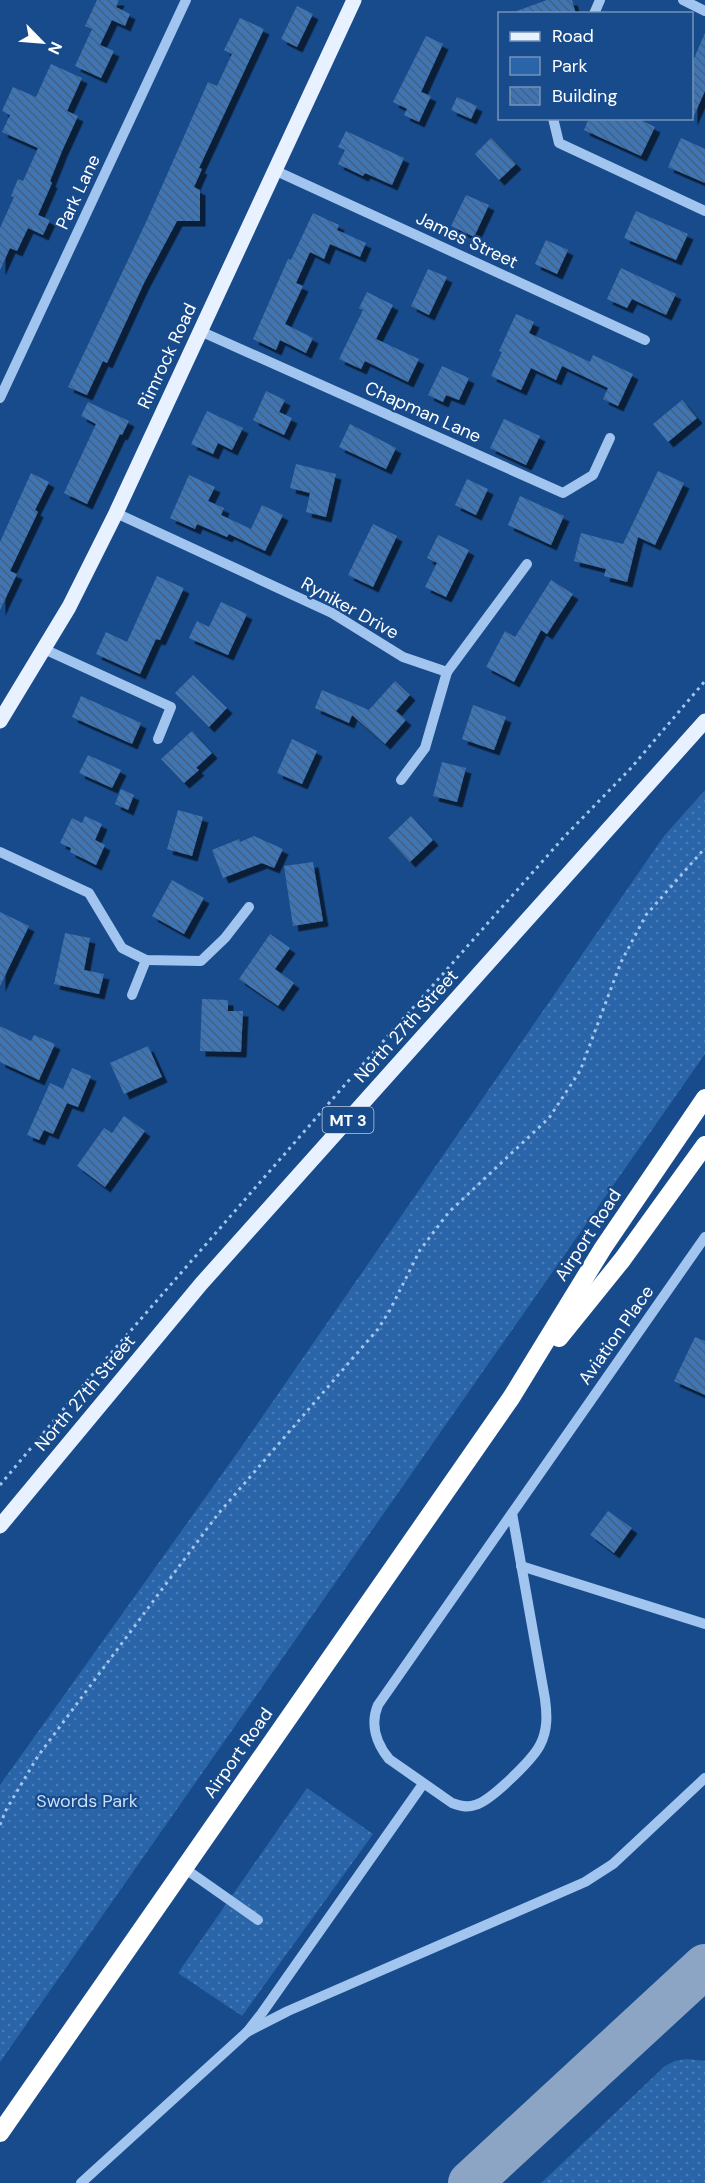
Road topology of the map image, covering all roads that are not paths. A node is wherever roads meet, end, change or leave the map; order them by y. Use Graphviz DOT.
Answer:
graph roads {
  1 [pos="186,0"];
  2 [pos="354,0"];
  3 [pos="683,0"];
  4 [pos="705,11"];
  5 [pos="553,120"];
  6 [pos="274,170"];
  7 [pos="705,211"];
  8 [pos="200,331"];
  9 [pos="645,340"];
  10 [pos="0,398"];
  11 [pos="610,438"];
  12 [pos="116,513"];
  13 [pos="527,564"];
  14 [pos="44,649"];
  15 [pos="447,672"];
  16 [pos="0,721"];
  17 [pos="705,721"];
  18 [pos="158,739"];
  19 [pos="401,780"];
  20 [pos="0,852"];
  21 [pos="249,907"];
  22 [pos="146,960"];
  23 [pos="132,995"];
  24 [pos="705,1098"];
  25 [pos="705,1145"];
  26 [pos="705,1237"];
  27 [pos="511,1398"];
  28 [pos="512,1513"];
  29 [pos="0,1526"];
  30 [pos="521,1566"];
  31 [pos="705,1624"];
  32 [pos="705,1778"];
  33 [pos="423,1784"];
  34 [pos="184,1868"];
  35 [pos="258,1920"];
  36 [pos="247,2032"];
  37 [pos="0,2133"];
  38 [pos="81,2183"];
  1 -- 10 [label="street, Park Lane"];
  2 -- 6 [label="main road, Rimrock Road"];
  3 -- 4 [label="street"];
  5 -- 7 [label="street"];
  6 -- 8 [label="main road, Rimrock Road"];
  6 -- 9 [label="street, James Street"];
  8 -- 11 [label="street, Chapman Lane"];
  8 -- 12 [label="main road, Rimrock Road"];
  12 -- 14 [label="main road, Rimrock Road"];
  12 -- 15 [label="street, Ryniker Drive"];
  13 -- 15 [label="street"];
  14 -- 16 [label="main road, Rimrock Road"];
  14 -- 18 [label="street"];
  15 -- 19 [label="street"];
  17 -- 29 [label="main road, North 27th Street / MT 3"];
  20 -- 22 [label="street"];
  21 -- 22 [label="street"];
  22 -- 23 [label="street"];
  24 -- 27 [label="highway, Airport Road"];
  25 -- 27 [label="highway, Airport Road"];
  26 -- 28 [label="street, Aviation Place"];
  27 -- 34 [label="highway, Airport Road"];
  28 -- 30 [label="street, Aviation Place"];
  28 -- 33 [label="street, Aviation Place"];
  30 -- 31 [label="street"];
  30 -- 33 [label="street, Aviation Place"];
  32 -- 36 [label="street"];
  33 -- 36 [label="street"];
  34 -- 35 [label="street"];
  34 -- 37 [label="highway, Airport Road"];
  36 -- 38 [label="street"];
}
